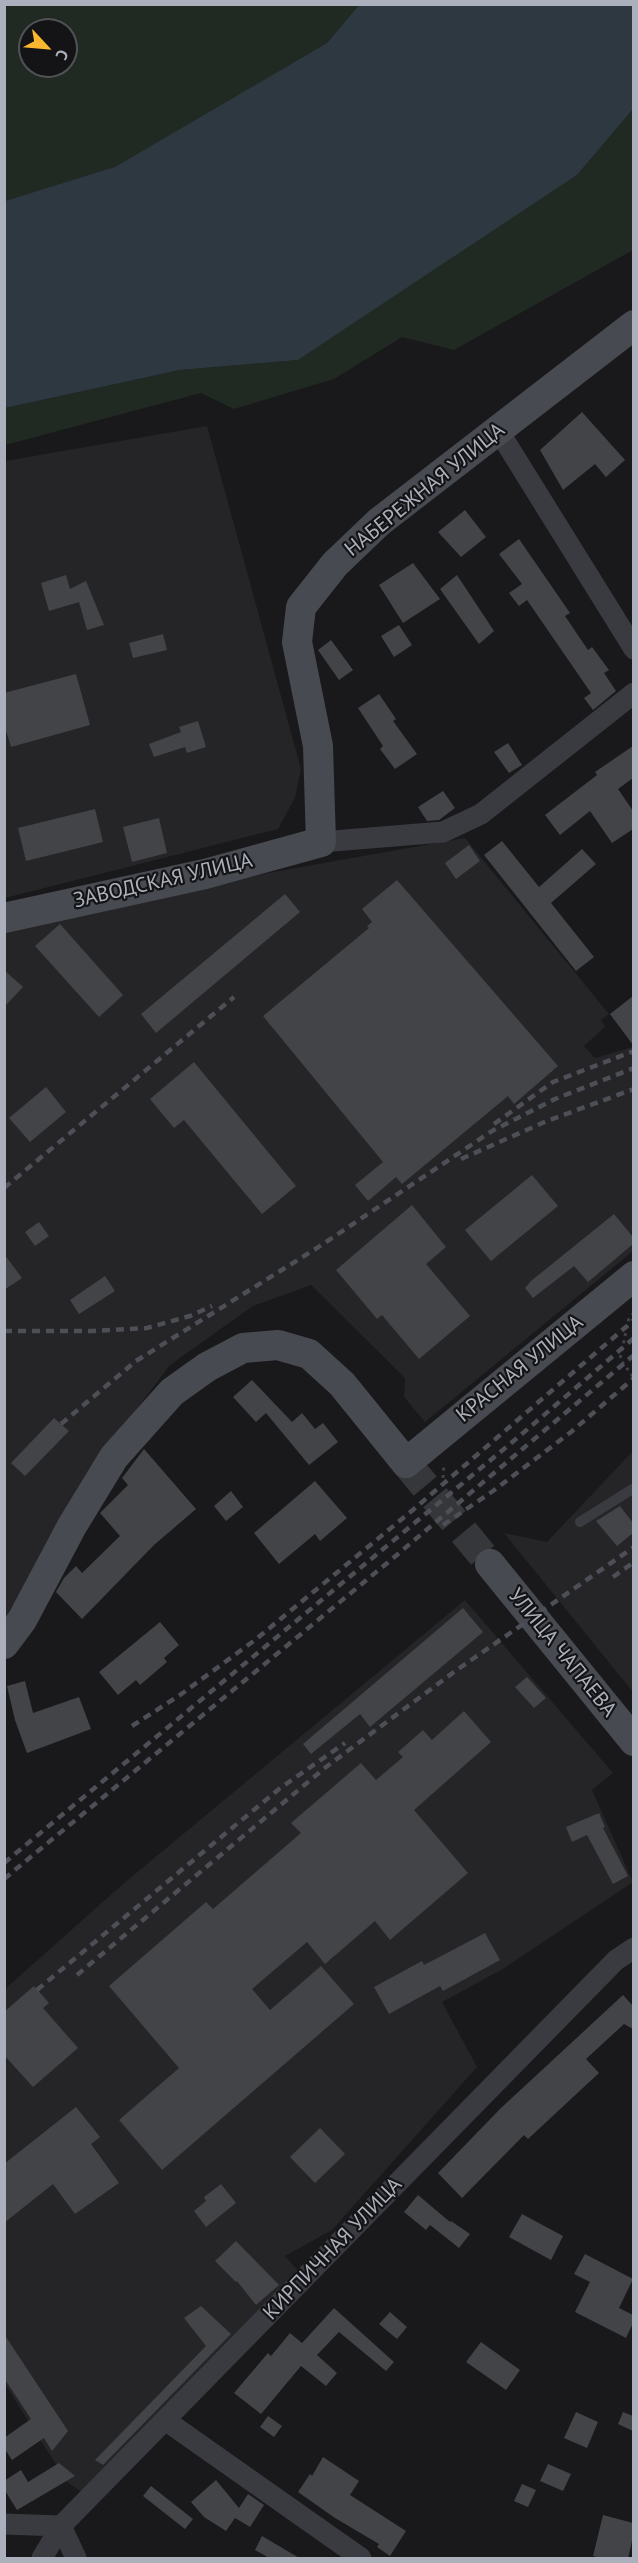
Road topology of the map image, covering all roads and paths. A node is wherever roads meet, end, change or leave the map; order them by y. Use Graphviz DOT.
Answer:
graph roads {
  1 [pos="633,326"];
  2 [pos="498,430"];
  3 [pos="633,649"];
  4 [pos="632,698"];
  5 [pos="321,842"];
  6 [pos="4,918"];
  7 [pos="633,1276"];
  8 [pos="633,1313"];
  9 [pos="633,1377"];
  10 [pos="633,1488"];
  11 [pos="580,1522"];
  12 [pos="490,1564"];
  13 [pos="4,1644"];
  14 [pos="633,1741"];
  15 [pos="633,1948"];
  16 [pos="165,2420"];
  17 [pos="4,2524"];
  18 [pos="61,2526"];
  19 [pos="42,2559"];
  20 [pos="76,2559"];
  21 [pos="361,2559"];
  1 -- 2 [label="main road, НАБЕРЕЖНАЯ УЛИЦА"];
  2 -- 3 [label="street"];
  2 -- 5 [label="main road, НАБЕРЕЖНАЯ УЛИЦА"];
  4 -- 5 [label="street"];
  5 -- 6 [label="main road, ЗАВОДСКАЯ УЛИЦА"];
  7 -- 13 [label="main road, КРАСНАЯ УЛИЦА"];
  8 -- 9 [label="path"];
  10 -- 11 [label="lane"];
  12 -- 14 [label="main road, УЛИЦА ЧАПАЕВА"];
  15 -- 16 [label="street, КИРПИЧНАЯ УЛИЦА"];
  16 -- 18 [label="street, КИРПИЧНАЯ УЛИЦА"];
  16 -- 21 [label="street"];
  17 -- 18 [label="street"];
  18 -- 19 [label="street, КИРПИЧНАЯ УЛИЦА"];
  18 -- 20 [label="street"];
}
